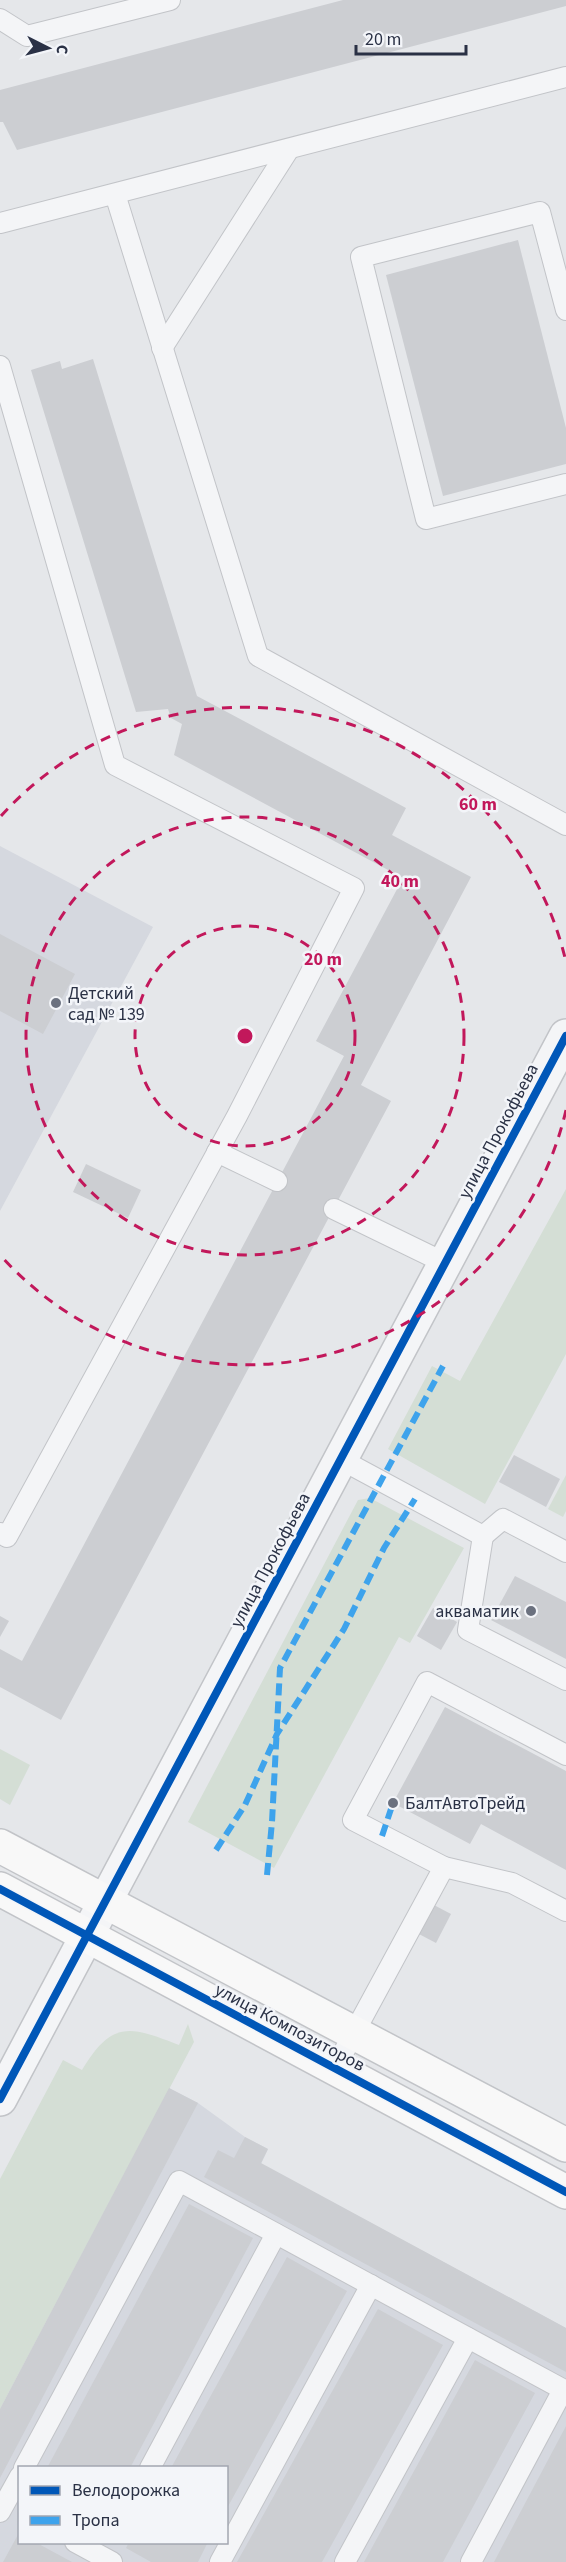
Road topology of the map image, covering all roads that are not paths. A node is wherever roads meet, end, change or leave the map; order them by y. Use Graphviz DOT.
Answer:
graph roads {
  1 [pos="170,0"];
  2 [pos="0,19"];
  3 [pos="566,77"];
  4 [pos="289,149"];
  5 [pos="115,194"];
  6 [pos="0,223"];
  7 [pos="566,310"];
  8 [pos="162,348"];
  9 [pos="0,366"];
  10 [pos="566,484"];
  11 [pos="566,825"];
  12 [pos="565,1038"];
  13 [pos="218,1152"];
  14 [pos="277,1181"];
  15 [pos="334,1209"];
  16 [pos="445,1263"];
  17 [pos="340,1459"];
  18 [pos="0,1533"];
  19 [pos="483,1536"];
  20 [pos="566,1552"];
  21 [pos="566,1680"];
  22 [pos="566,1755"];
  23 [pos="0,1846"];
  24 [pos="444,1867"];
  25 [pos="0,1889"];
  26 [pos="106,1901"];
  27 [pos="566,1911"];
  28 [pos="87,1935"];
  29 [pos="354,2033"];
  30 [pos="335,2068"];
  31 [pos="0,2099"];
  32 [pos="566,2145"];
  33 [pos="563,2184"];
  34 [pos="276,2234"];
  35 [pos="371,2285"];
  36 [pos="468,2338"];
  37 [pos="565,2390"];
  38 [pos="25,2466"];
  39 [pos="151,2466"];
  40 [pos="18,2482"];
  41 [pos="8,2510"];
  42 [pos="80,2544"];
  43 [pos="108,2554"];
  44 [pos="220,2562"];
  45 [pos="345,2562"];
  46 [pos="471,2562"];
  1 -- 2 [label="lane"];
  3 -- 4 [label="lane"];
  4 -- 5 [label="lane"];
  4 -- 8 [label="lane"];
  5 -- 6 [label="lane"];
  5 -- 8 [label="lane"];
  7 -- 10 [label="lane"];
  8 -- 11 [label="lane"];
  9 -- 13 [label="lane"];
  12 -- 16 [label="street, улица Прокофьева"];
  13 -- 14 [label="lane"];
  13 -- 18 [label="lane"];
  15 -- 16 [label="lane"];
  16 -- 17 [label="street, улица Прокофьева"];
  17 -- 19 [label="lane"];
  17 -- 26 [label="street, улица Прокофьева"];
  19 -- 20 [label="lane"];
  19 -- 21 [label="lane"];
  22 -- 24 [label="lane"];
  23 -- 26 [label="street, улица Композиторов"];
  24 -- 27 [label="lane"];
  24 -- 29 [label="lane"];
  25 -- 28 [label="street, улица Композиторов"];
  26 -- 28 [label="street, улица Прокофьева"];
  26 -- 29 [label="street, улица Композиторов"];
  28 -- 30 [label="street, улица Композиторов"];
  28 -- 31 [label="street, улица Прокофьева"];
  29 -- 30 [label="lane"];
  29 -- 32 [label="street, улица Композиторов"];
  30 -- 33 [label="street, улица Композиторов"];
  34 -- 35 [label="lane"];
  34 -- 38 [label="lane"];
  34 -- 39 [label="lane"];
  35 -- 36 [label="lane"];
  35 -- 44 [label="lane"];
  36 -- 37 [label="lane"];
  36 -- 45 [label="lane"];
  37 -- 46 [label="lane"];
  40 -- 41 [label="lane"];
  42 -- 43 [label="lane"];
}
